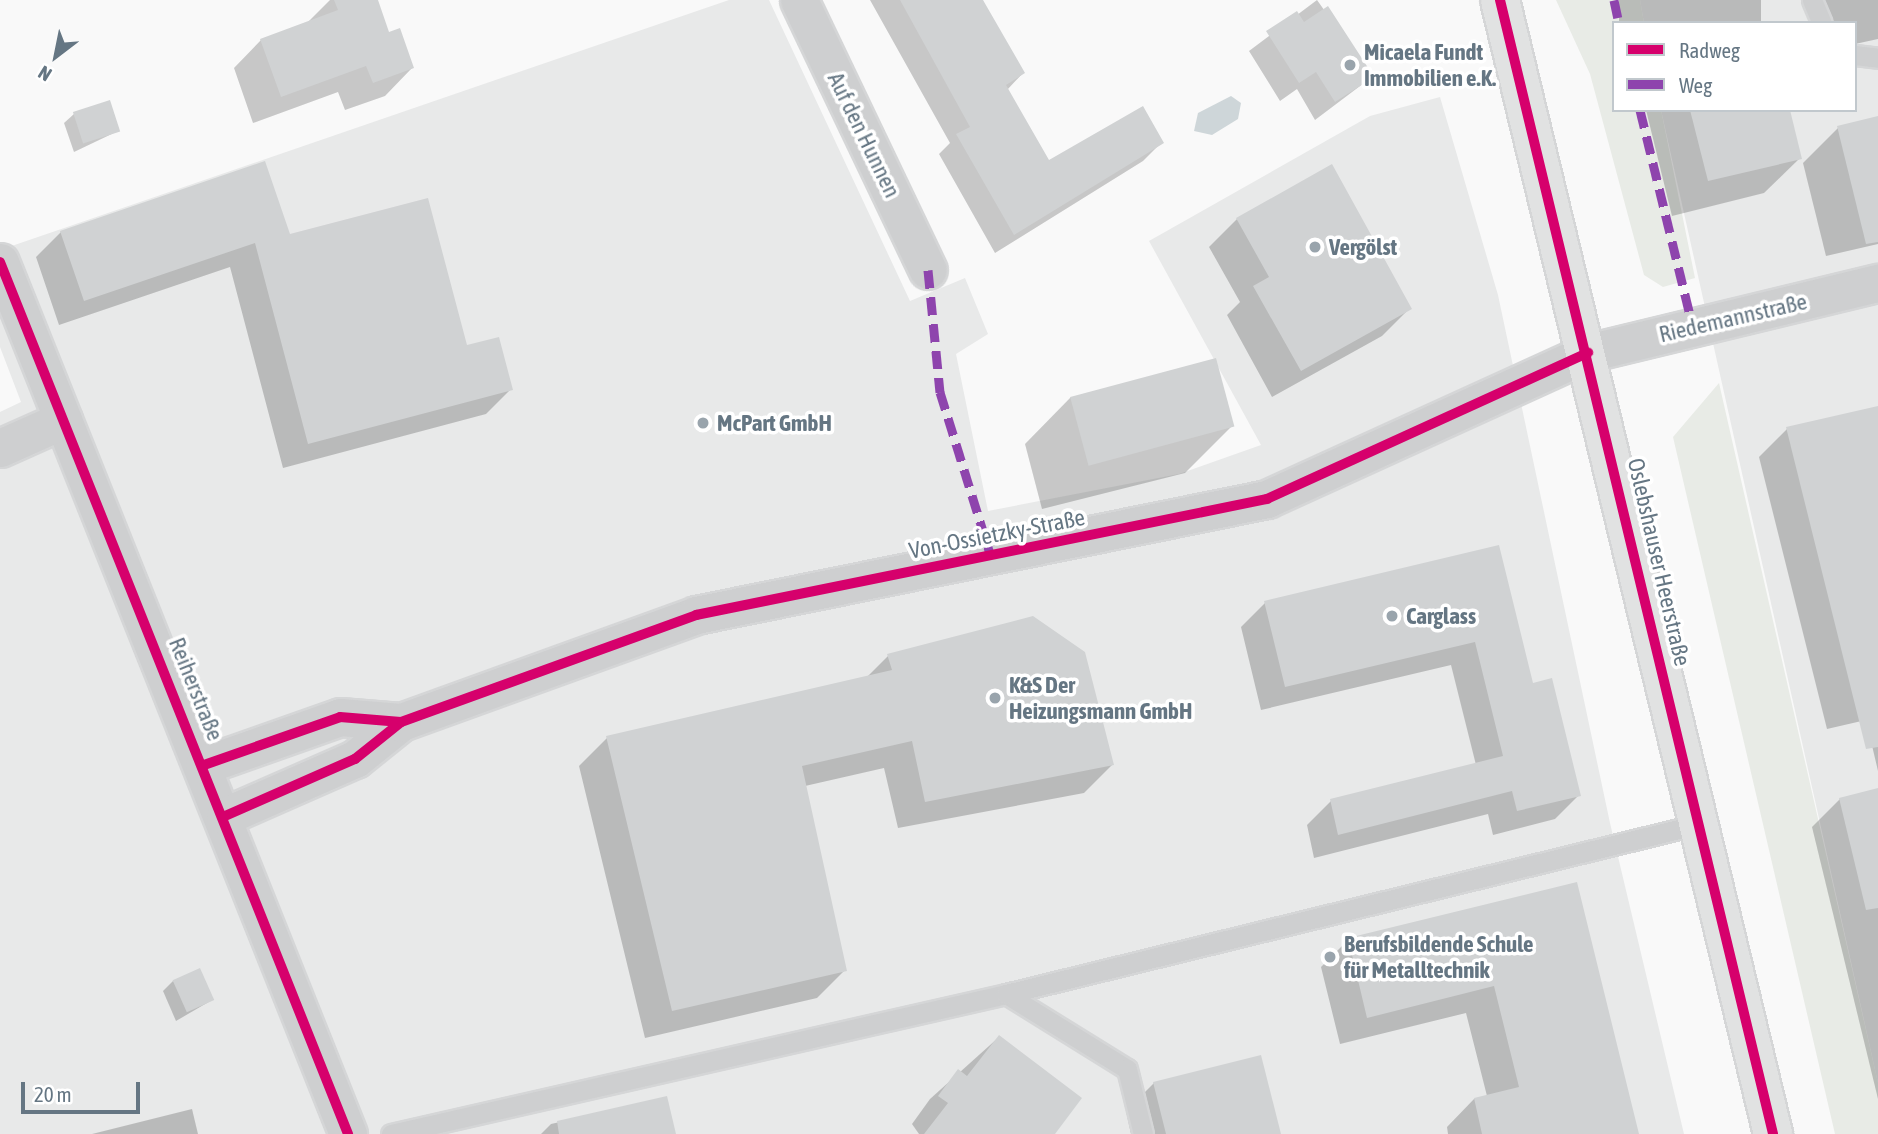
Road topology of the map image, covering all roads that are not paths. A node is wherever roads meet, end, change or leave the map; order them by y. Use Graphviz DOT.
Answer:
graph roads {
  1 [pos="799,0"];
  2 [pos="1500,0"];
  3 [pos="1812,0"];
  4 [pos="1821,21"];
  5 [pos="1857,55"];
  6 [pos="1878,58"];
  7 [pos="0,262"];
  8 [pos="928,270"];
  9 [pos="1878,283"];
  10 [pos="1588,353"];
  11 [pos="63,420"];
  12 [pos="0,448"];
  13 [pos="401,722"];
  14 [pos="204,765"];
  15 [pos="225,816"];
  16 [pos="1699,824"];
  17 [pos="1006,994"];
  18 [pos="348,1134"];
  19 [pos="391,1134"];
  20 [pos="1143,1134"];
  21 [pos="1773,1134"];
  1 -- 8 [label="street, Auf den Hunnen"];
  2 -- 10 [label="main road, Oslebshauser Heerstraße"];
  3 -- 4 [label="lane"];
  5 -- 6 [label="lane"];
  7 -- 11 [label="street, Reiherstraße"];
  9 -- 10 [label="street, Riedemannstraße"];
  10 -- 13 [label="street, Von-Ossietzky-Straße"];
  10 -- 16 [label="main road, Oslebshauser Heerstraße"];
  11 -- 12 [label="street"];
  11 -- 14 [label="street, Reiherstraße"];
  13 -- 14 [label="street, Von-Ossietzky-Straße"];
  13 -- 15 [label="street, Von-Ossietzky-Straße"];
  14 -- 15 [label="street, Reiherstraße"];
  15 -- 18 [label="street, Reiherstraße"];
  16 -- 17 [label="lane"];
  16 -- 21 [label="main road, Oslebshauser Heerstraße"];
  17 -- 19 [label="lane"];
  17 -- 20 [label="lane"];
}
